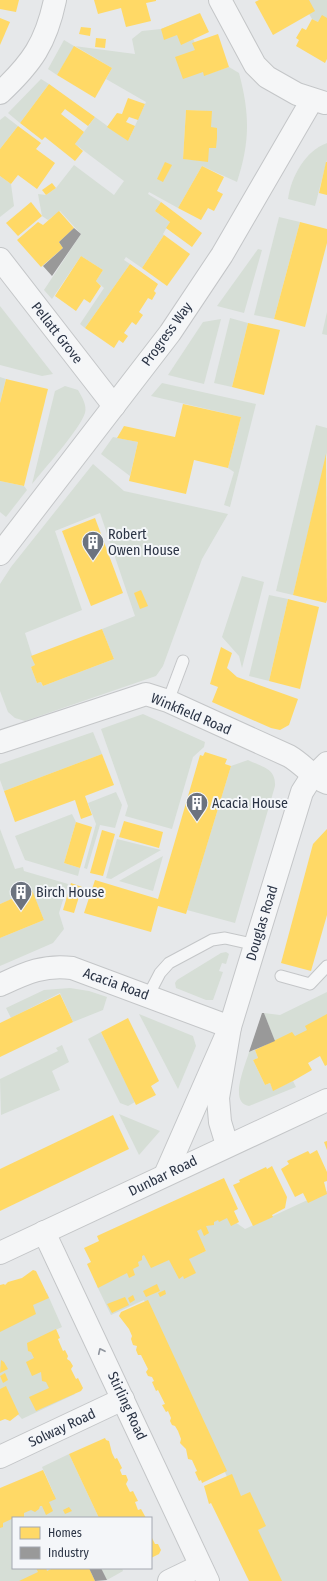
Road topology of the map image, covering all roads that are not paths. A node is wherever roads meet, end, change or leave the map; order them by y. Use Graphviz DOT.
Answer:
graph roads {
  1 [pos="55,0"];
  2 [pos="220,0"];
  3 [pos="0,93"];
  4 [pos="320,101"];
  5 [pos="0,260"];
  6 [pos="114,406"];
  7 [pos="0,554"];
  8 [pos="183,661"];
  9 [pos="168,701"];
  10 [pos="0,741"];
  11 [pos="324,777"];
  12 [pos="256,945"];
  13 [pos="327,966"];
  14 [pos="281,976"];
  15 [pos="0,985"];
  16 [pos="148,996"];
  17 [pos="230,1027"];
  18 [pos="327,1100"];
  19 [pos="228,1145"];
  20 [pos="165,1174"];
  21 [pos="44,1232"];
  22 [pos="0,1253"];
  23 [pos="123,1399"];
  24 [pos="0,1457"];
  25 [pos="204,1573"];
  26 [pos="169,1581"];
  1 -- 3 [label="street"];
  2 -- 4 [label="street"];
  4 -- 6 [label="street, Progress Way"];
  5 -- 6 [label="street, Pellatt Grove"];
  6 -- 7 [label="street, Progress Way"];
  8 -- 9 [label="lane"];
  9 -- 10 [label="street, Winkfield Road"];
  9 -- 11 [label="street, Winkfield Road"];
  11 -- 12 [label="street, Douglas Road"];
  12 -- 16 [label="lane"];
  12 -- 17 [label="street, Douglas Road"];
  13 -- 14 [label="lane"];
  15 -- 16 [label="street, Acacia Road"];
  16 -- 17 [label="street, Acacia Road"];
  17 -- 19 [label="street, Douglas Road"];
  17 -- 20 [label="street, Douglas Road"];
  18 -- 19 [label="street, Dunbar Road"];
  19 -- 20 [label="street, Dunbar Road"];
  20 -- 21 [label="street, Dunbar Road"];
  21 -- 22 [label="street, Dunbar Road"];
  23 -- 21 [label="street, Stirling Road, one-way"];
  23 -- 24 [label="street, Solway Road"];
  23 -- 25 [label="street, Stirling Road"];
  25 -- 26 [label="street"];
}
